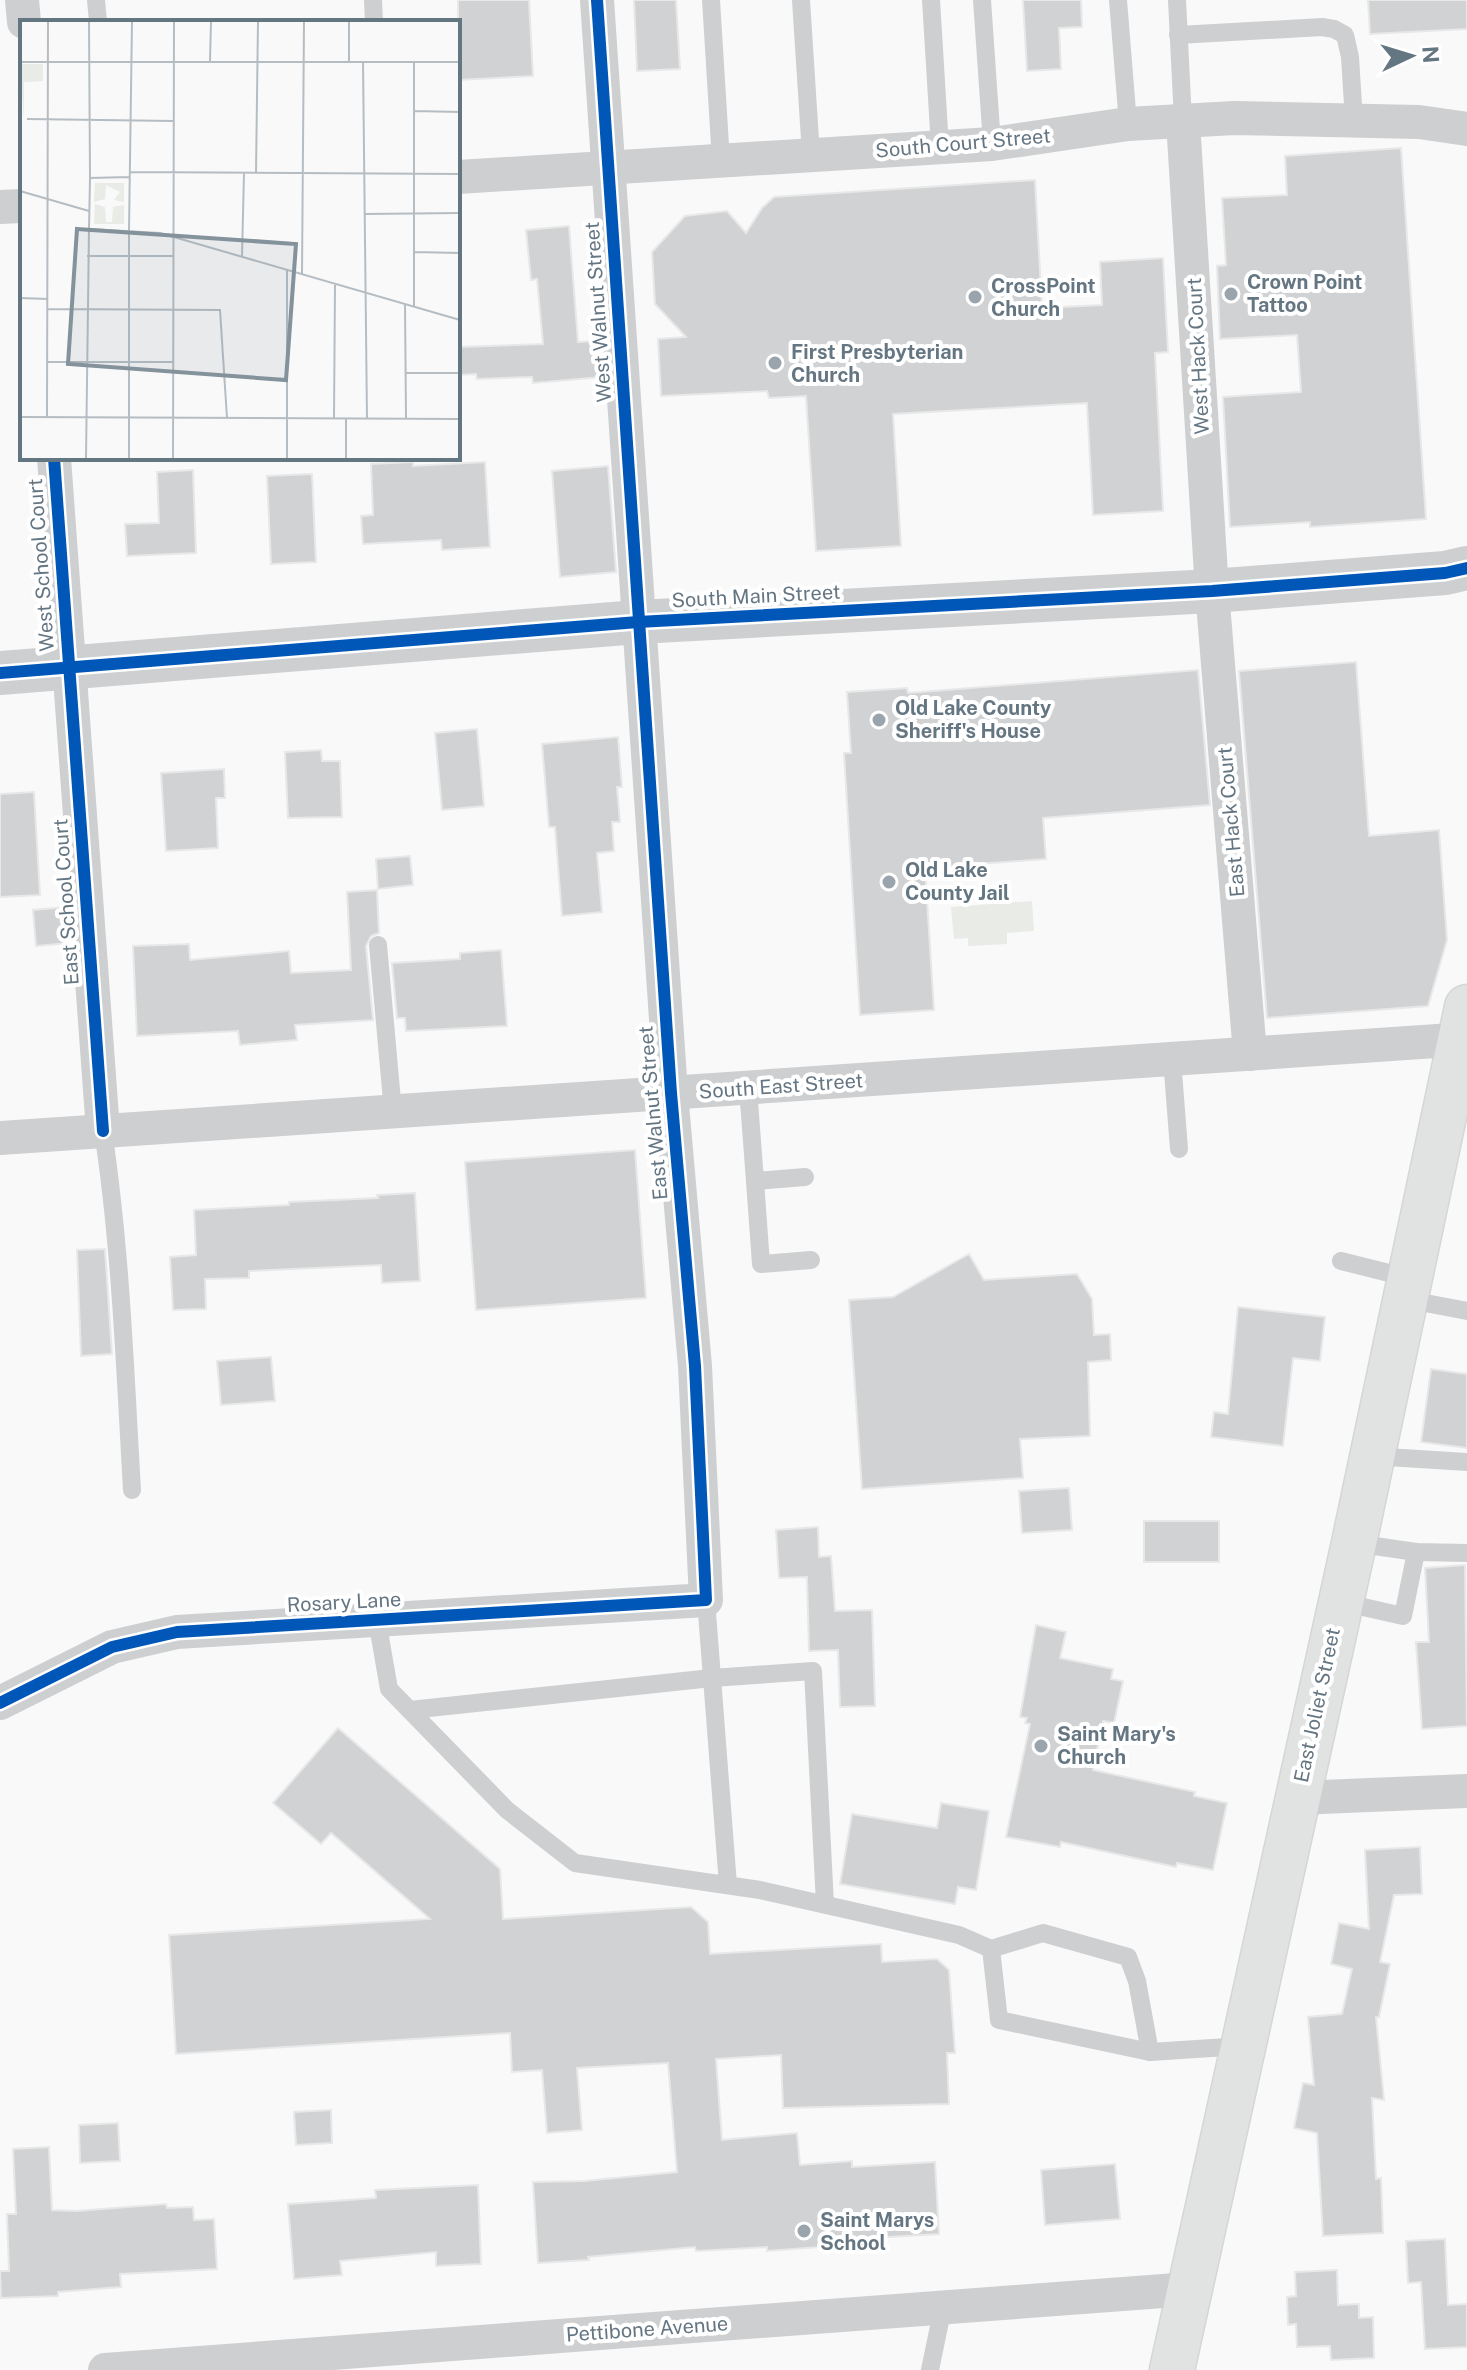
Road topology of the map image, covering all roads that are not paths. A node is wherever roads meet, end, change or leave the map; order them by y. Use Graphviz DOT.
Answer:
graph roads {
  1 [pos="22,0"];
  2 [pos="96,0"];
  3 [pos="373,0"];
  4 [pos="597,0"];
  5 [pos="711,0"];
  6 [pos="801,0"];
  7 [pos="931,0"];
  8 [pos="982,0"];
  9 [pos="1118,0"];
  10 [pos="1177,0"];
  11 [pos="24,20"];
  12 [pos="98,20"];
  13 [pos="374,20"];
  14 [pos="1178,35"];
  15 [pos="1183,121"];
  16 [pos="1354,121"];
  17 [pos="1128,124"];
  18 [pos="1467,129"];
  19 [pos="992,144"];
  20 [pos="940,147"];
  21 [pos="811,155"];
  22 [pos="721,161"];
  23 [pos="608,168"];
  24 [pos="460,177"];
  25 [pos="20,206"];
  26 [pos="0,207"];
  27 [pos="54,460"];
  28 [pos="1467,568"];
  29 [pos="1212,591"];
  30 [pos="638,622"];
  31 [pos="68,669"];
  32 [pos="0,673"];
  33 [pos="378,945"];
  34 [pos="1465,1029"];
  35 [pos="1250,1054"];
  36 [pos="1172,1059"];
  37 [pos="748,1088"];
  38 [pos="671,1093"];
  39 [pos="393,1112"];
  40 [pos="103,1131"];
  41 [pos="0,1138"];
  42 [pos="1179,1149"];
  43 [pos="805,1177"];
  44 [pos="755,1181"];
  45 [pos="811,1260"];
  46 [pos="1341,1261"];
  47 [pos="1407,1288"];
  48 [pos="1467,1311"];
  49 [pos="1371,1456"];
  50 [pos="1467,1462"];
  51 [pos="132,1490"];
  52 [pos="1354,1543"];
  53 [pos="1416,1552"];
  54 [pos="1467,1553"];
  55 [pos="706,1600"];
  56 [pos="1340,1602"];
  57 [pos="377,1620"];
  58 [pos="712,1678"];
  59 [pos="0,1703"];
  60 [pos="410,1710"];
  61 [pos="1467,1791"];
  62 [pos="1297,1798"];
  63 [pos="728,1885"];
  64 [pos="825,1904"];
  65 [pos="991,1949"];
  66 [pos="1243,2046"];
  67 [pos="1150,2052"];
  68 [pos="1190,2289"];
  69 [pos="943,2307"];
  70 [pos="105,2370"];
  71 [pos="930,2370"];
  72 [pos="1172,2370"];
  1 -- 11 [label="street"];
  2 -- 12 [label="lane"];
  3 -- 13 [label="lane"];
  4 -- 23 [label="street, West Walnut Street"];
  5 -- 22 [label="lane"];
  6 -- 21 [label="lane"];
  7 -- 20 [label="lane"];
  8 -- 19 [label="lane"];
  9 -- 17 [label="lane"];
  10 -- 14 [label="lane"];
  14 -- 15 [label="lane"];
  14 -- 16 [label="lane"];
  15 -- 16 [label="street, South Court Street"];
  15 -- 17 [label="street, South Court Street"];
  15 -- 29 [label="street, West Hack Court"];
  16 -- 18 [label="street, South Court Street"];
  17 -- 19 [label="street, South Court Street"];
  19 -- 20 [label="street, South Court Street"];
  20 -- 21 [label="street, South Court Street"];
  21 -- 22 [label="street, South Court Street"];
  22 -- 23 [label="street, South Court Street"];
  23 -- 24 [label="street, South Court Street"];
  23 -- 30 [label="street, West Walnut Street"];
  25 -- 26 [label="street"];
  27 -- 31 [label="street, West School Court"];
  28 -- 29 [label="street, South Main Street"];
  29 -- 30 [label="street, South Main Street"];
  29 -- 35 [label="street, East Hack Court"];
  30 -- 31 [label="street, South Main Street"];
  30 -- 38 [label="street, East Walnut Street"];
  31 -- 32 [label="street, South Main Street"];
  31 -- 40 [label="street, East School Court"];
  33 -- 39 [label="lane"];
  34 -- 35 [label="street, South East Street"];
  34 -- 47 [label="main road, East Joliet Street"];
  35 -- 36 [label="street, South East Street"];
  36 -- 37 [label="street, South East Street"];
  36 -- 42 [label="lane"];
  37 -- 38 [label="street, South East Street"];
  37 -- 44 [label="lane"];
  38 -- 39 [label="street, South East Street"];
  38 -- 55 [label="street, East Walnut Street"];
  39 -- 40 [label="street, South East Street"];
  40 -- 41 [label="street, South East Street"];
  40 -- 51 [label="lane"];
  43 -- 44 [label="lane"];
  44 -- 45 [label="lane"];
  46 -- 47 [label="lane"];
  47 -- 48 [label="lane"];
  47 -- 49 [label="main road, East Joliet Street"];
  49 -- 50 [label="lane"];
  49 -- 52 [label="main road, East Joliet Street"];
  52 -- 53 [label="lane"];
  52 -- 56 [label="main road, East Joliet Street"];
  53 -- 54 [label="lane"];
  53 -- 56 [label="lane"];
  55 -- 57 [label="street, Rosary Lane"];
  55 -- 58 [label="lane"];
  56 -- 62 [label="main road, East Joliet Street"];
  57 -- 59 [label="street, Rosary Lane"];
  57 -- 60 [label="lane"];
  58 -- 60 [label="lane"];
  58 -- 63 [label="lane"];
  58 -- 64 [label="lane"];
  60 -- 63 [label="lane"];
  61 -- 62 [label="street"];
  62 -- 66 [label="main road, East Joliet Street"];
  63 -- 64 [label="lane"];
  64 -- 65 [label="lane"];
  65 -- 67 [label="lane"];
  65 -- 67 [label="lane"];
  66 -- 67 [label="lane"];
  66 -- 68 [label="main road, East Joliet Street"];
  68 -- 69 [label="street, Pettibone Avenue"];
  68 -- 72 [label="main road, East Joliet Street"];
  69 -- 70 [label="street, Pettibone Avenue"];
  69 -- 71 [label="lane"];
}
